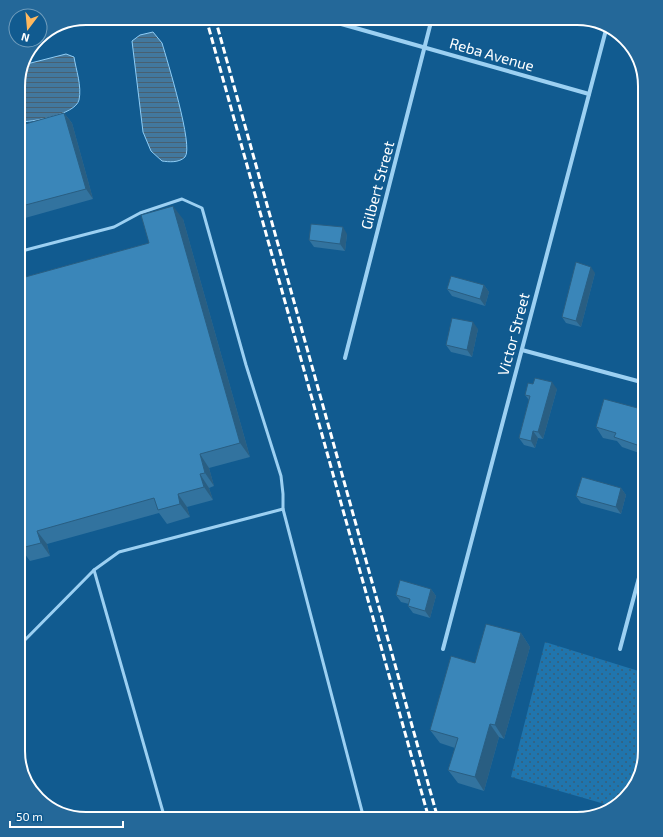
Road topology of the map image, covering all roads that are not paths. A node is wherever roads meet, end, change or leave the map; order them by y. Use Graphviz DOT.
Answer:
graph roads {
  1 [pos="345,25"];
  2 [pos="430,25"];
  3 [pos="605,32"];
  4 [pos="425,47"];
  5 [pos="589,94"];
  6 [pos="25,250"];
  7 [pos="522,350"];
  8 [pos="345,358"];
  9 [pos="638,381"];
  10 [pos="283,509"];
  11 [pos="94,570"];
  12 [pos="638,581"];
  13 [pos="25,640"];
  14 [pos="443,649"];
  15 [pos="620,649"];
  16 [pos="163,812"];
  17 [pos="362,812"];
  1 -- 4 [label="street, Reba Avenue"];
  2 -- 4 [label="street, Gilbert Street"];
  3 -- 5 [label="street, Victor Street"];
  4 -- 5 [label="street, Reba Avenue"];
  4 -- 8 [label="street, Gilbert Street"];
  5 -- 7 [label="street, Victor Street"];
  6 -- 10 [label="lane"];
  7 -- 9 [label="street"];
  7 -- 14 [label="street, Victor Street"];
  10 -- 11 [label="lane"];
  10 -- 17 [label="lane"];
  11 -- 13 [label="lane"];
  11 -- 16 [label="lane"];
  12 -- 15 [label="street"];
}
